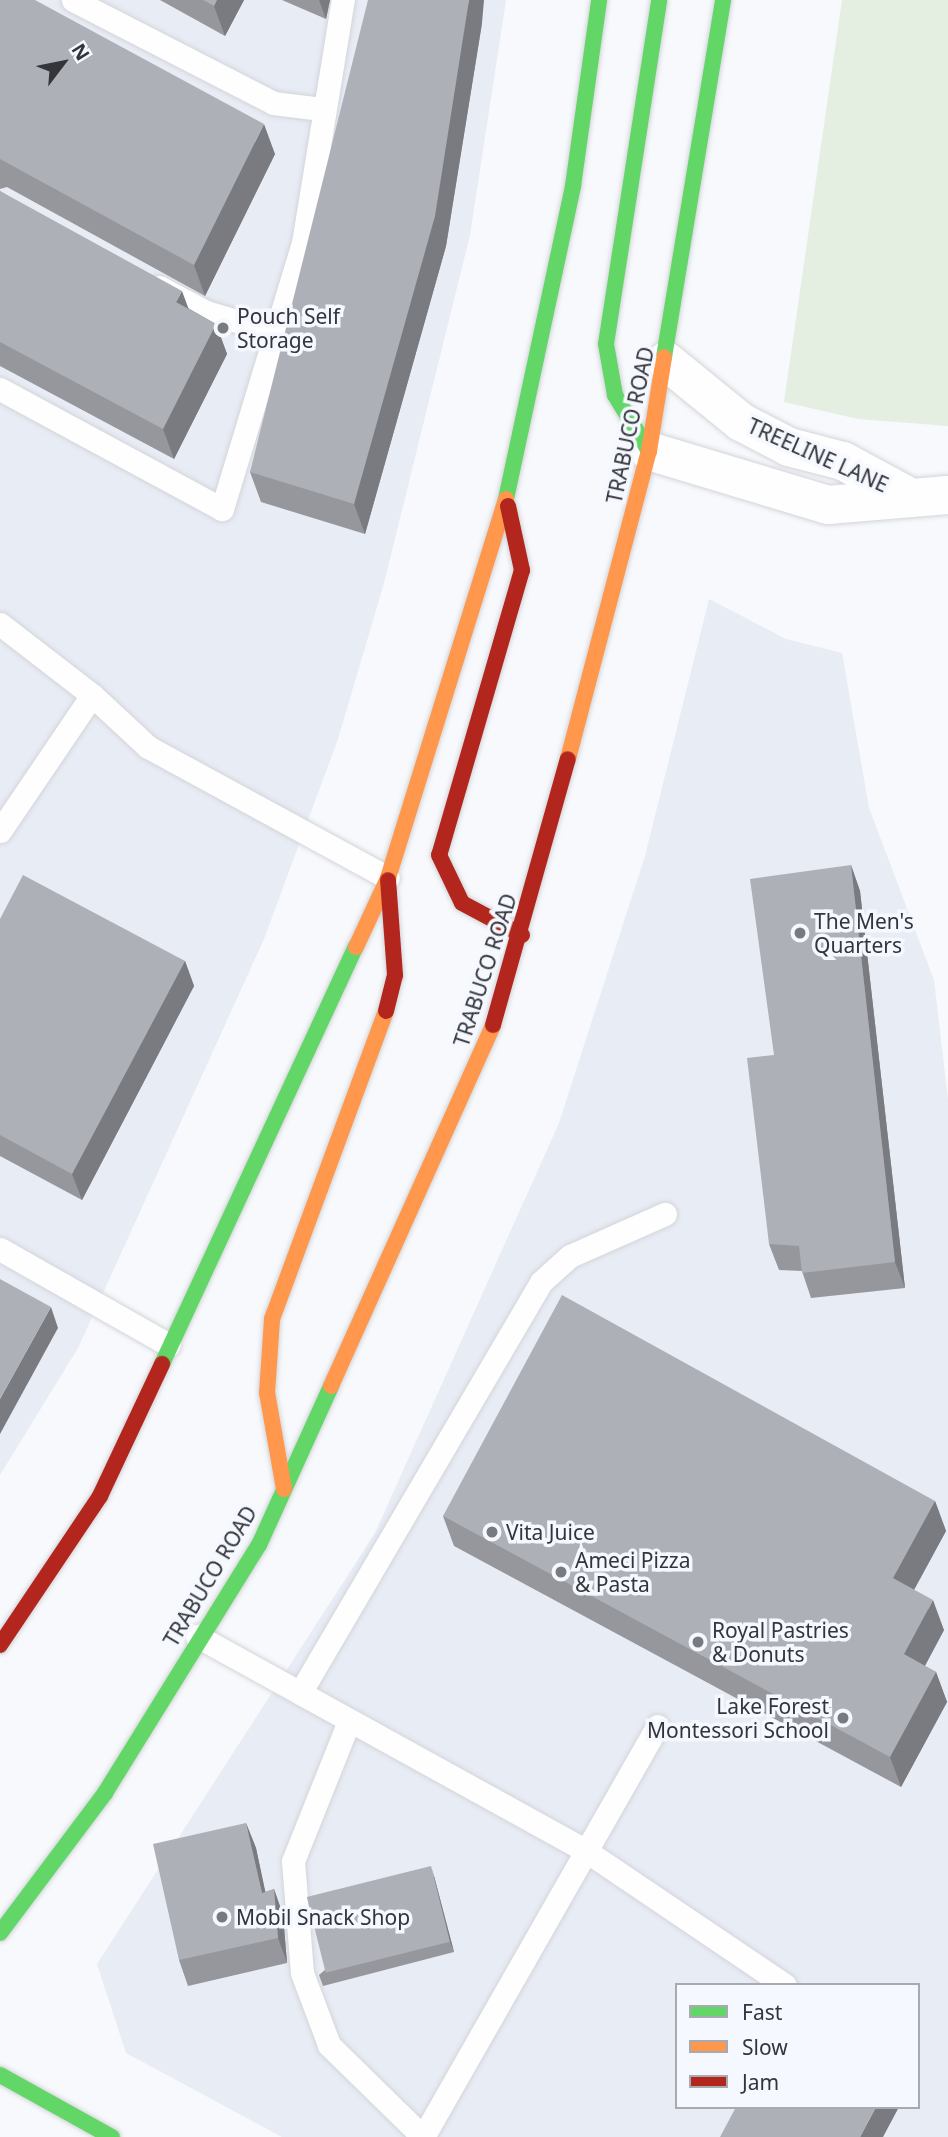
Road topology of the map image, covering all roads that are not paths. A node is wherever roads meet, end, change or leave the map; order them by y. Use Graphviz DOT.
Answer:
graph roads {
  1 [pos="73,0"];
  2 [pos="342,0"];
  3 [pos="599,0"];
  4 [pos="659,0"];
  5 [pos="723,0"];
  6 [pos="322,109"];
  7 [pos="133,272"];
  8 [pos="274,332"];
  9 [pos="666,361"];
  10 [pos="0,389"];
  11 [pos="649,451"];
  12 [pos="904,494"];
  13 [pos="948,495"];
  14 [pos="507,500"];
  15 [pos="0,624"];
  16 [pos="92,695"];
  17 [pos="0,831"];
  18 [pos="388,878"];
  19 [pos="522,935"];
  20 [pos="664,1214"];
  21 [pos="0,1250"];
  22 [pos="169,1345"];
  23 [pos="284,1489"];
  24 [pos="197,1636"];
  25 [pos="0,1645"];
  26 [pos="300,1693"];
  27 [pos="349,1721"];
  28 [pos="657,1726"];
  29 [pos="586,1851"];
  30 [pos="0,1933"];
  31 [pos="782,1983"];
  32 [pos="0,2075"];
  33 [pos="112,2137"];
  34 [pos="423,2137"];
  1 -- 6 [label="lane"];
  2 -- 6 [label="lane"];
  3 -- 14 [label="main road"];
  4 -- 11 [label="main road"];
  5 -- 9 [label="main road, TRABUCO ROAD"];
  6 -- 8 [label="lane"];
  7 -- 8 [label="lane"];
  8 -- 10 [label="lane"];
  9 -- 11 [label="main road, TRABUCO ROAD"];
  9 -- 12 [label="street, TREELINE LANE"];
  11 -- 12 [label="street, TREELINE LANE"];
  11 -- 19 [label="main road, TRABUCO ROAD"];
  12 -- 13 [label="street, TREELINE LANE"];
  14 -- 18 [label="main road"];
  14 -- 19 [label="main road"];
  15 -- 16 [label="lane"];
  16 -- 17 [label="lane"];
  16 -- 18 [label="lane"];
  18 -- 22 [label="main road"];
  18 -- 23 [label="main road"];
  19 -- 23 [label="main road, TRABUCO ROAD"];
  20 -- 26 [label="lane"];
  21 -- 22 [label="lane"];
  22 -- 25 [label="main road"];
  23 -- 24 [label="main road, TRABUCO ROAD"];
  24 -- 26 [label="lane"];
  24 -- 30 [label="main road, TRABUCO ROAD"];
  26 -- 27 [label="lane"];
  27 -- 29 [label="lane"];
  27 -- 34 [label="lane"];
  28 -- 29 [label="lane"];
  29 -- 31 [label="lane"];
  29 -- 34 [label="lane"];
  32 -- 33 [label="main road"];
}
